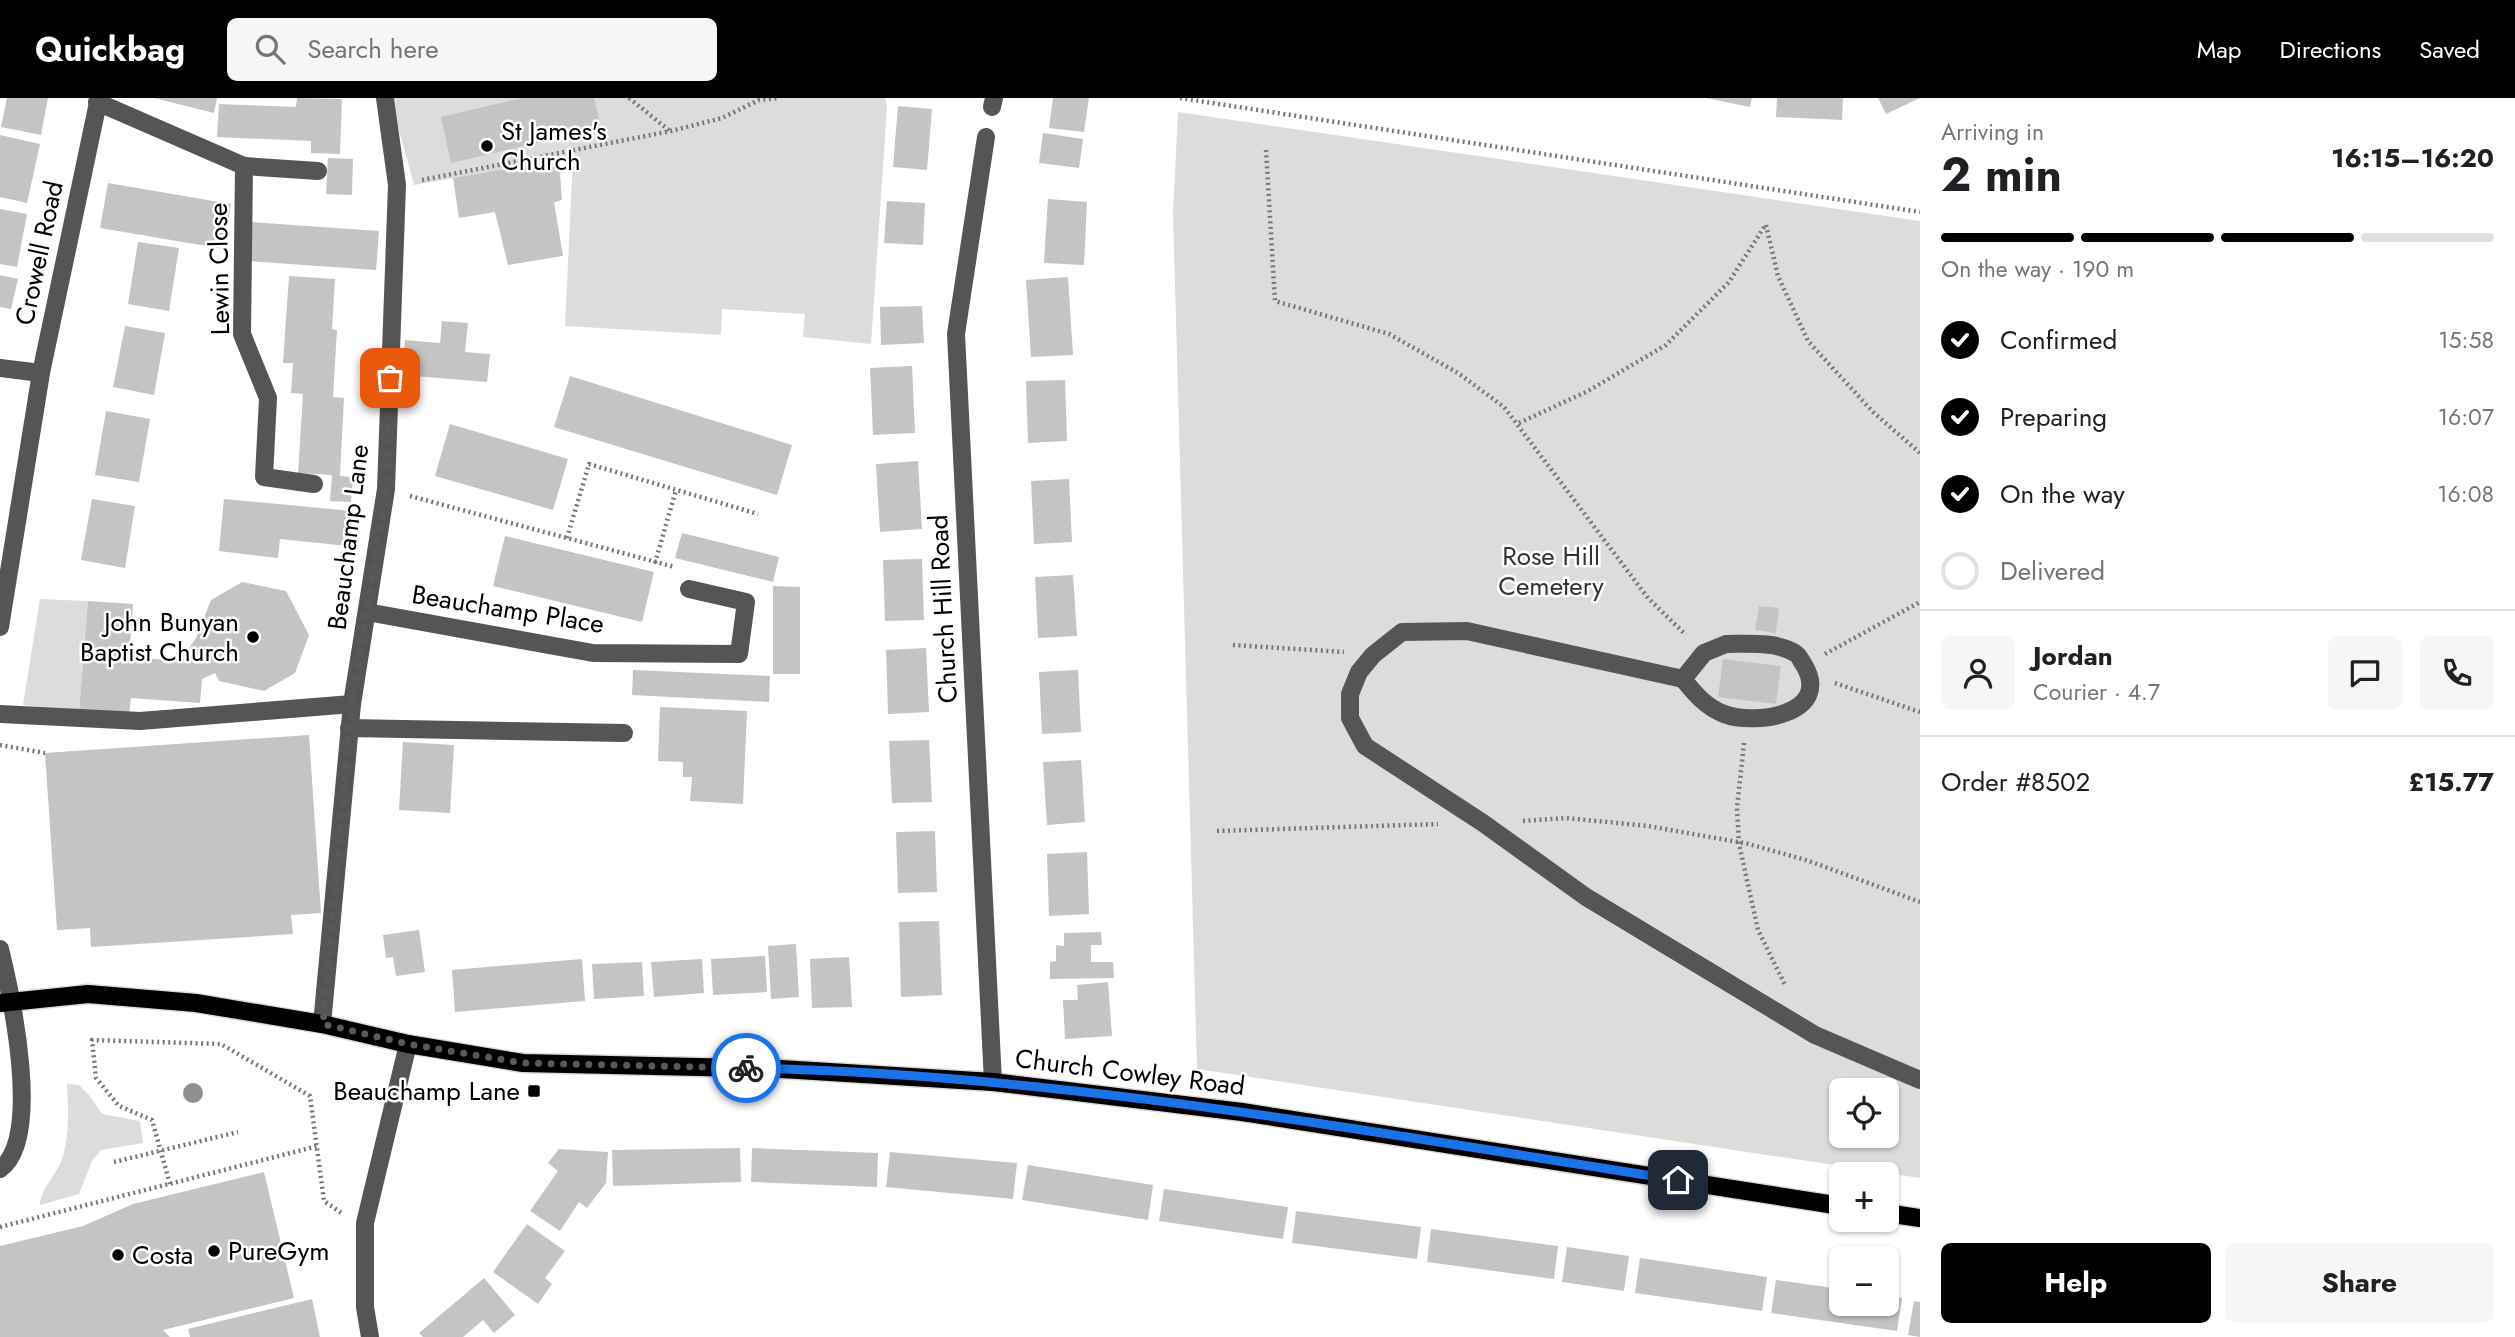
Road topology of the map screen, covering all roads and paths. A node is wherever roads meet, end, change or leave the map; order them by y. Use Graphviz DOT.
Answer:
graph roads {
  1 [pos="385,98"];
  2 [pos="629,98"];
  3 [pos="779,98"];
  4 [pos="1180,98"];
  5 [pos="98,100"];
  6 [pos="671,131"];
  7 [pos="986,137"];
  8 [pos="1266,150"];
  9 [pos="244,166"];
  10 [pos="318,171"];
  11 [pos="397,185"];
  12 [pos="1920,212"];
  13 [pos="0,368"];
  14 [pos="41,373"];
  15 [pos="1518,423"];
  16 [pos="1920,453"];
  17 [pos="314,484"];
  18 [pos="386,489"];
  19 [pos="676,490"];
  20 [pos="758,514"];
  21 [pos="567,538"];
  22 [pos="655,563"];
  23 [pos="689,589"];
  24 [pos="1920,602"];
  25 [pos="368,612"];
  26 [pos="0,627"];
  27 [pos="1233,645"];
  28 [pos="1704,653"];
  29 [pos="1373,654"];
  30 [pos="1808,673"];
  31 [pos="1684,679"];
  32 [pos="352,704"];
  33 [pos="1920,712"];
  34 [pos="0,714"];
  35 [pos="1748,718"];
  36 [pos="349,728"];
  37 [pos="624,733"];
  38 [pos="0,745"];
  39 [pos="45,753"];
  40 [pos="1483,823"];
  41 [pos="1217,831"];
  42 [pos="1739,842"];
  43 [pos="1920,902"];
  44 [pos="0,949"];
  45 [pos="6,1002"];
  46 [pos="323,1024"];
  47 [pos="1808,1031"];
  48 [pos="408,1044"];
  49 [pos="1920,1080"];
  50 [pos="993,1082"];
  51 [pos="238,1132"];
  52 [pos="318,1146"];
  53 [pos="161,1151"];
  54 [pos="114,1162"];
  55 [pos="0,1170"];
  56 [pos="170,1184"];
  57 [pos="1829,1204"];
  58 [pos="1899,1215"];
  59 [pos="1920,1218"];
  60 [pos="365,1223"];
  61 [pos="0,1227"];
  62 [pos="370,1337"];
  1 -- 11 [label="street, Beauchamp Lane"];
  2 -- 6 [label="path"];
  3 -- 6 [label="path"];
  4 -- 12 [label="path"];
  5 -- 9 [label="street, Lewin Close"];
  5 -- 14 [label="street, Crowell Road"];
  6 -- 11 [label="path"];
  7 -- 50 [label="street, Church Hill Road"];
  8 -- 15 [label="path"];
  9 -- 10 [label="street"];
  9 -- 17 [label="street, Lewin Close"];
  11 -- 18 [label="street, Beauchamp Lane"];
  13 -- 14 [label="street"];
  14 -- 26 [label="street, Crowell Road"];
  15 -- 16 [label="path"];
  15 -- 28 [label="path"];
  18 -- 21 [label="path"];
  18 -- 25 [label="street, Beauchamp Lane"];
  19 -- 20 [label="path"];
  19 -- 21 [label="path"];
  19 -- 22 [label="path"];
  21 -- 22 [label="path"];
  22 -- 23 [label="path"];
  23 -- 25 [label="street, Beauchamp Place"];
  24 -- 30 [label="path"];
  25 -- 32 [label="street, Beauchamp Lane"];
  27 -- 29 [label="path"];
  28 -- 30 [label="street"];
  28 -- 31 [label="street"];
  29 -- 31 [label="street"];
  29 -- 40 [label="street"];
  30 -- 33 [label="path"];
  30 -- 35 [label="street"];
  31 -- 35 [label="street"];
  32 -- 34 [label="street"];
  32 -- 36 [label="street, Beauchamp Lane"];
  35 -- 42 [label="path"];
  36 -- 37 [label="street"];
  36 -- 46 [label="street, Beauchamp Lane"];
  38 -- 39 [label="path"];
  40 -- 41 [label="path"];
  40 -- 42 [label="path"];
  40 -- 47 [label="street"];
  42 -- 43 [label="path"];
  42 -- 47 [label="path"];
  44 -- 45 [label="street"];
  45 -- 46 [label="main road, Church Cowley Road"];
  45 -- 55 [label="street"];
  46 -- 48 [label="main road, Church Cowley Road"];
  47 -- 49 [label="street"];
  48 -- 50 [label="main road, Church Cowley Road"];
  48 -- 60 [label="street"];
  50 -- 57 [label="main road, Church Cowley Road"];
  51 -- 53 [label="path"];
  52 -- 53 [label="path"];
  52 -- 56 [label="path"];
  52 -- 60 [label="path"];
  53 -- 54 [label="path"];
  53 -- 56 [label="path"];
  56 -- 61 [label="path"];
  58 -- 59 [label="main road"];
  60 -- 62 [label="street"];
}
